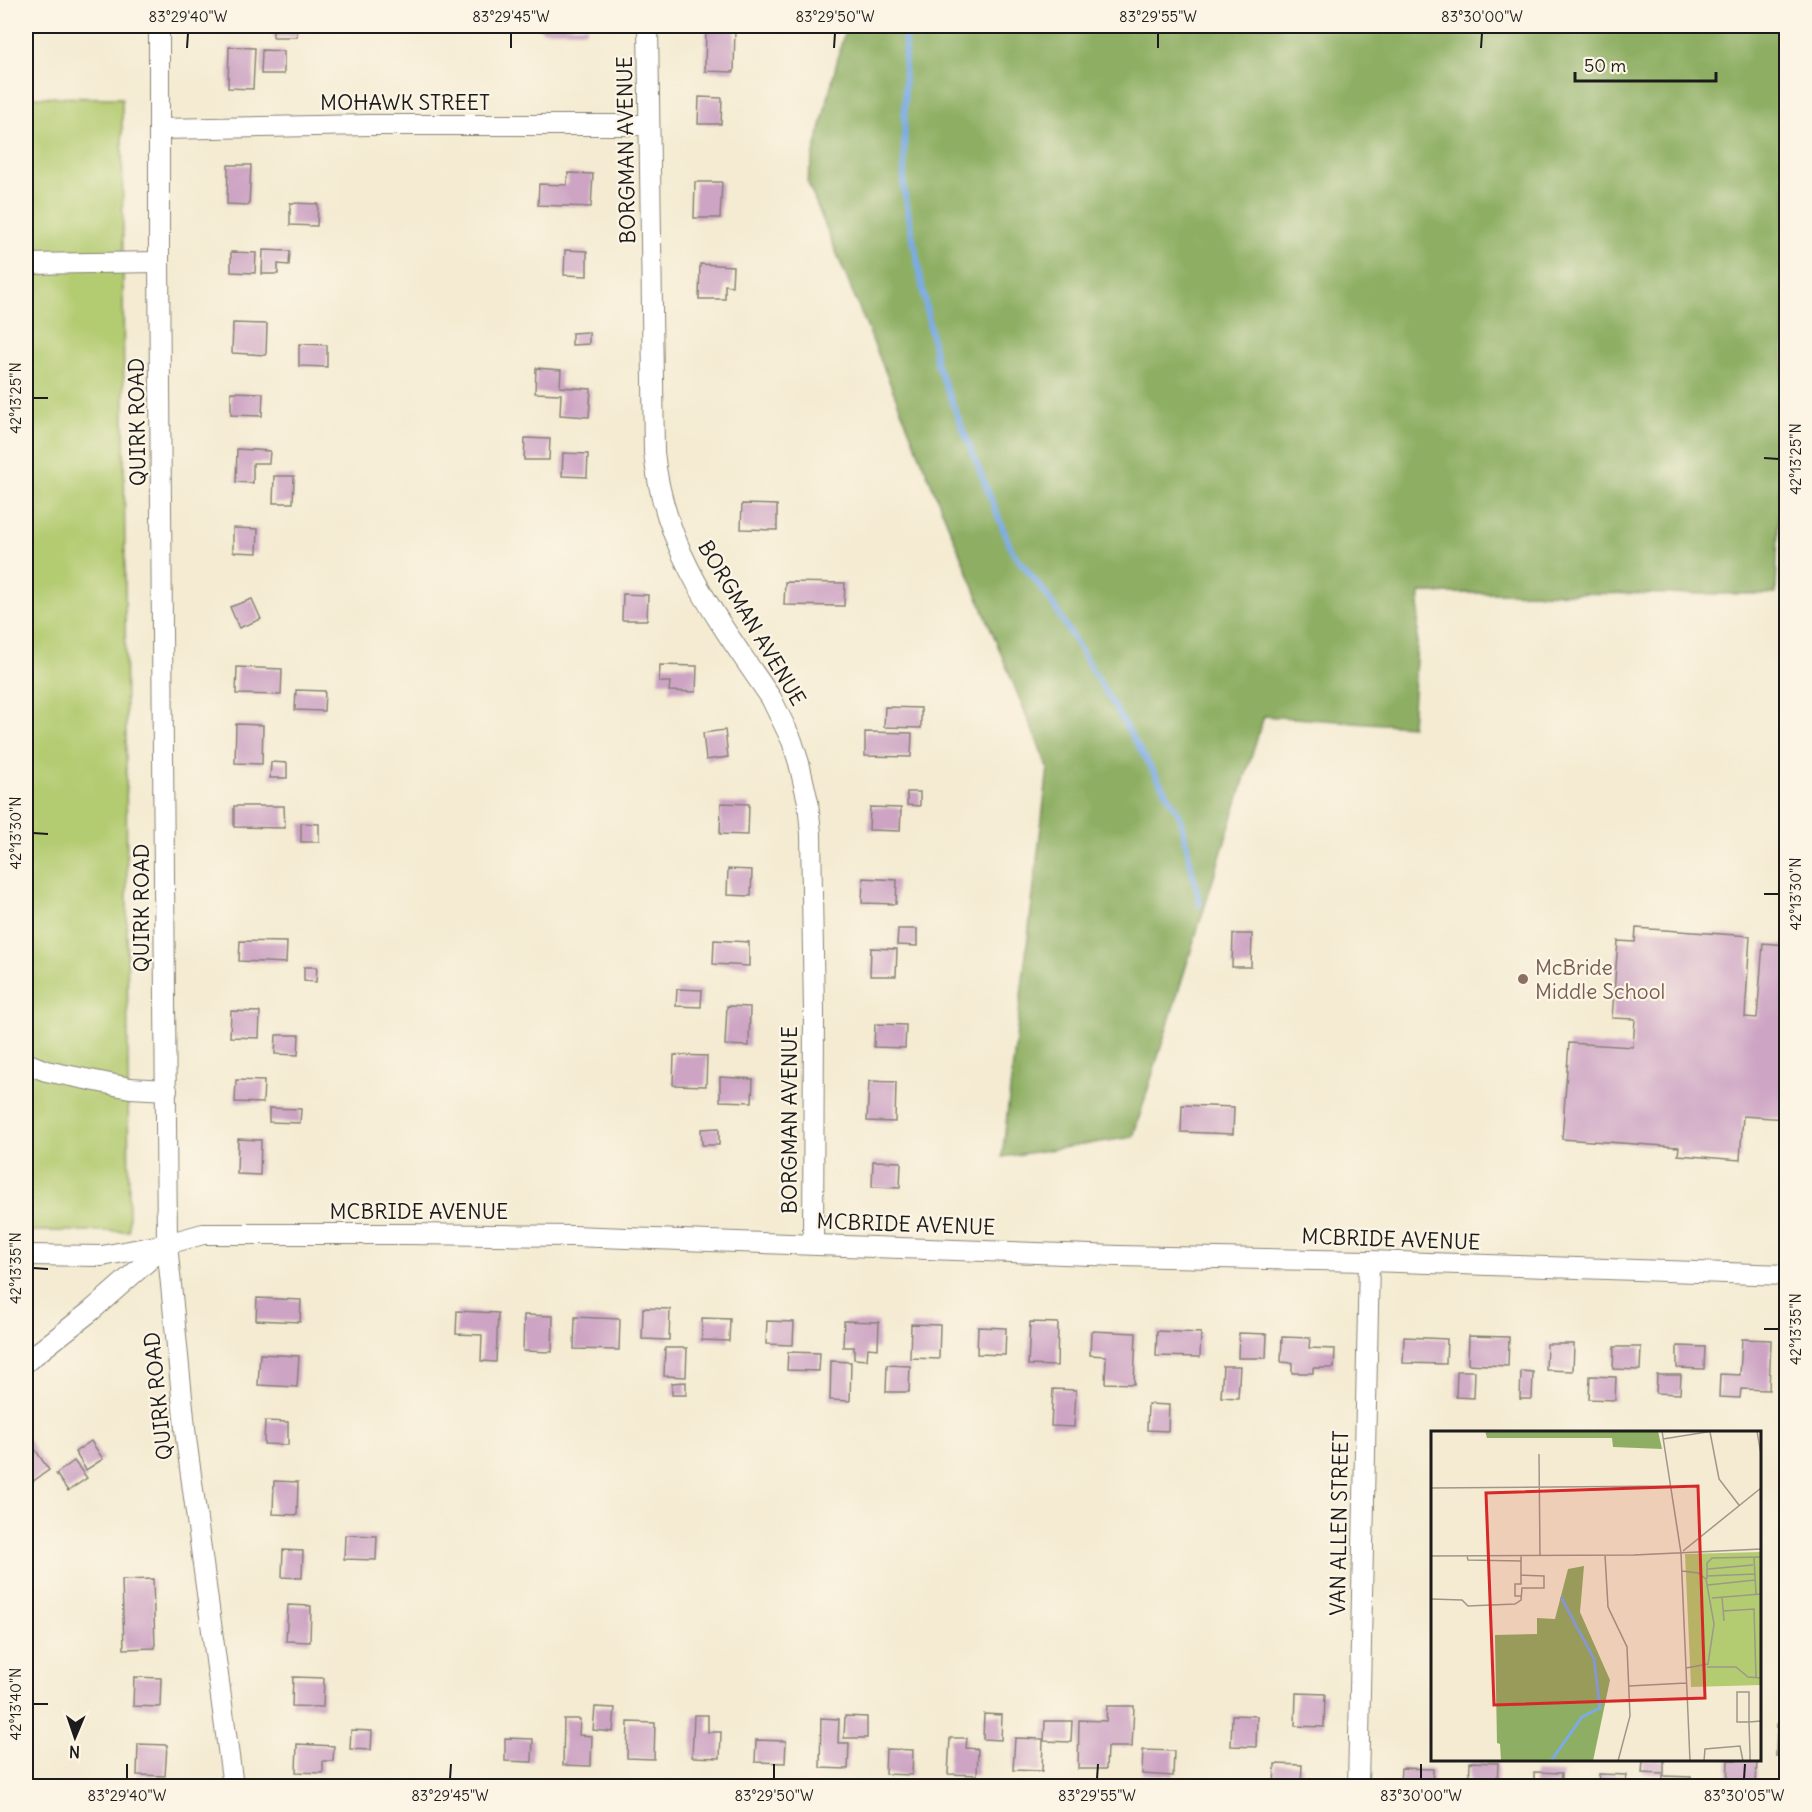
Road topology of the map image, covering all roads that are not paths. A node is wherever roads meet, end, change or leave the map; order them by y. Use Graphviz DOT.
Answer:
graph roads {
  1 [pos="159,26"];
  2 [pos="648,26"];
  3 [pos="649,125"];
  4 [pos="160,129"];
  5 [pos="159,262"];
  6 [pos="26,264"];
  7 [pos="26,1063"];
  8 [pos="167,1090"];
  9 [pos="167,1244"];
  10 [pos="813,1244"];
  11 [pos="26,1256"];
  12 [pos="1369,1262"];
  13 [pos="1786,1275"];
  14 [pos="26,1362"];
  15 [pos="233,1786"];
  16 [pos="1358,1786"];
  1 -- 4 [label="street, QUIRK ROAD"];
  2 -- 3 [label="street, BORGMAN AVENUE"];
  3 -- 4 [label="street, MOHAWK STREET"];
  3 -- 10 [label="street, BORGMAN AVENUE"];
  4 -- 5 [label="street, QUIRK ROAD"];
  5 -- 6 [label="street"];
  5 -- 8 [label="street, QUIRK ROAD"];
  7 -- 8 [label="street"];
  8 -- 9 [label="street, QUIRK ROAD"];
  9 -- 10 [label="street, MCBRIDE AVENUE"];
  9 -- 11 [label="street, MCBRIDE AVENUE"];
  9 -- 14 [label="street"];
  9 -- 15 [label="street, QUIRK ROAD"];
  10 -- 12 [label="street, MCBRIDE AVENUE"];
  12 -- 13 [label="street, MCBRIDE AVENUE"];
  12 -- 16 [label="street, VAN ALLEN STREET"];
}
